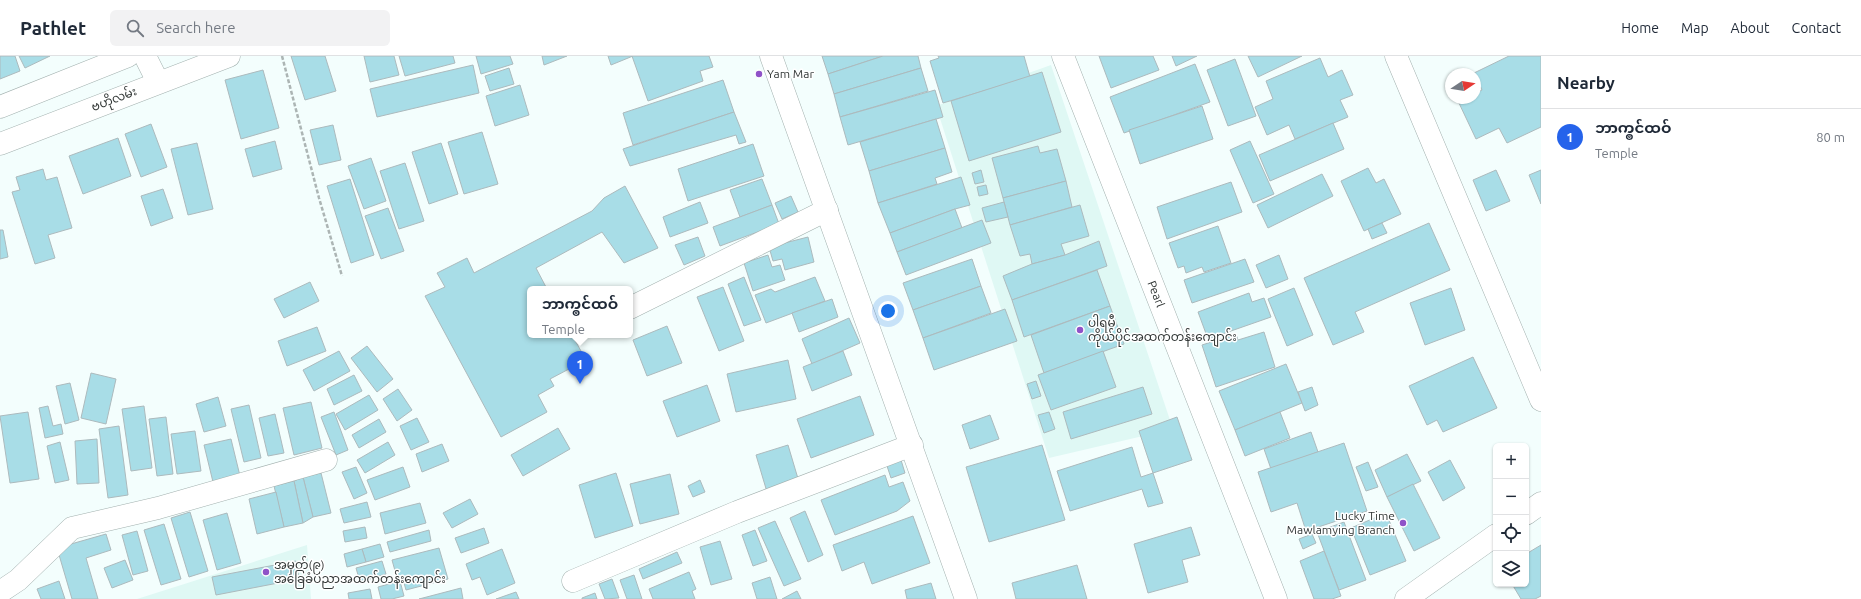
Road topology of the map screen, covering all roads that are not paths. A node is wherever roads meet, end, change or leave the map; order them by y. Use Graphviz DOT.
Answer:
graph roads {
  1 [pos="128,56"];
  2 [pos="144,56"];
  3 [pos="229,56"];
  4 [pos="771,56"];
  5 [pos="1063,56"];
  6 [pos="1396,56"];
  7 [pos="158,82"];
  8 [pos="0,107"];
  9 [pos="0,144"];
  10 [pos="827,210"];
  11 [pos="633,307"];
  12 [pos="1541,400"];
  13 [pos="912,446"];
  14 [pos="326,460"];
  15 [pos="1541,503"];
  16 [pos="1529,512"];
  17 [pos="1493,537"];
  18 [pos="573,581"];
  19 [pos="0,592"];
  20 [pos="966,599"];
  21 [pos="1276,599"];
  22 [pos="1406,599"];
  1 -- 8 [label="street"];
  2 -- 7 [label="street"];
  3 -- 7 [label="street, ဗဟိုလမ်း"];
  4 -- 10 [label="street"];
  5 -- 21 [label="street, Pearl"];
  6 -- 12 [label="street"];
  7 -- 9 [label="street, ဗဟိုလမ်း"];
  10 -- 11 [label="street"];
  10 -- 13 [label="street"];
  13 -- 18 [label="street"];
  13 -- 20 [label="street"];
  14 -- 19 [label="street"];
  15 -- 16 [label="street"];
  17 -- 22 [label="street"];
}
